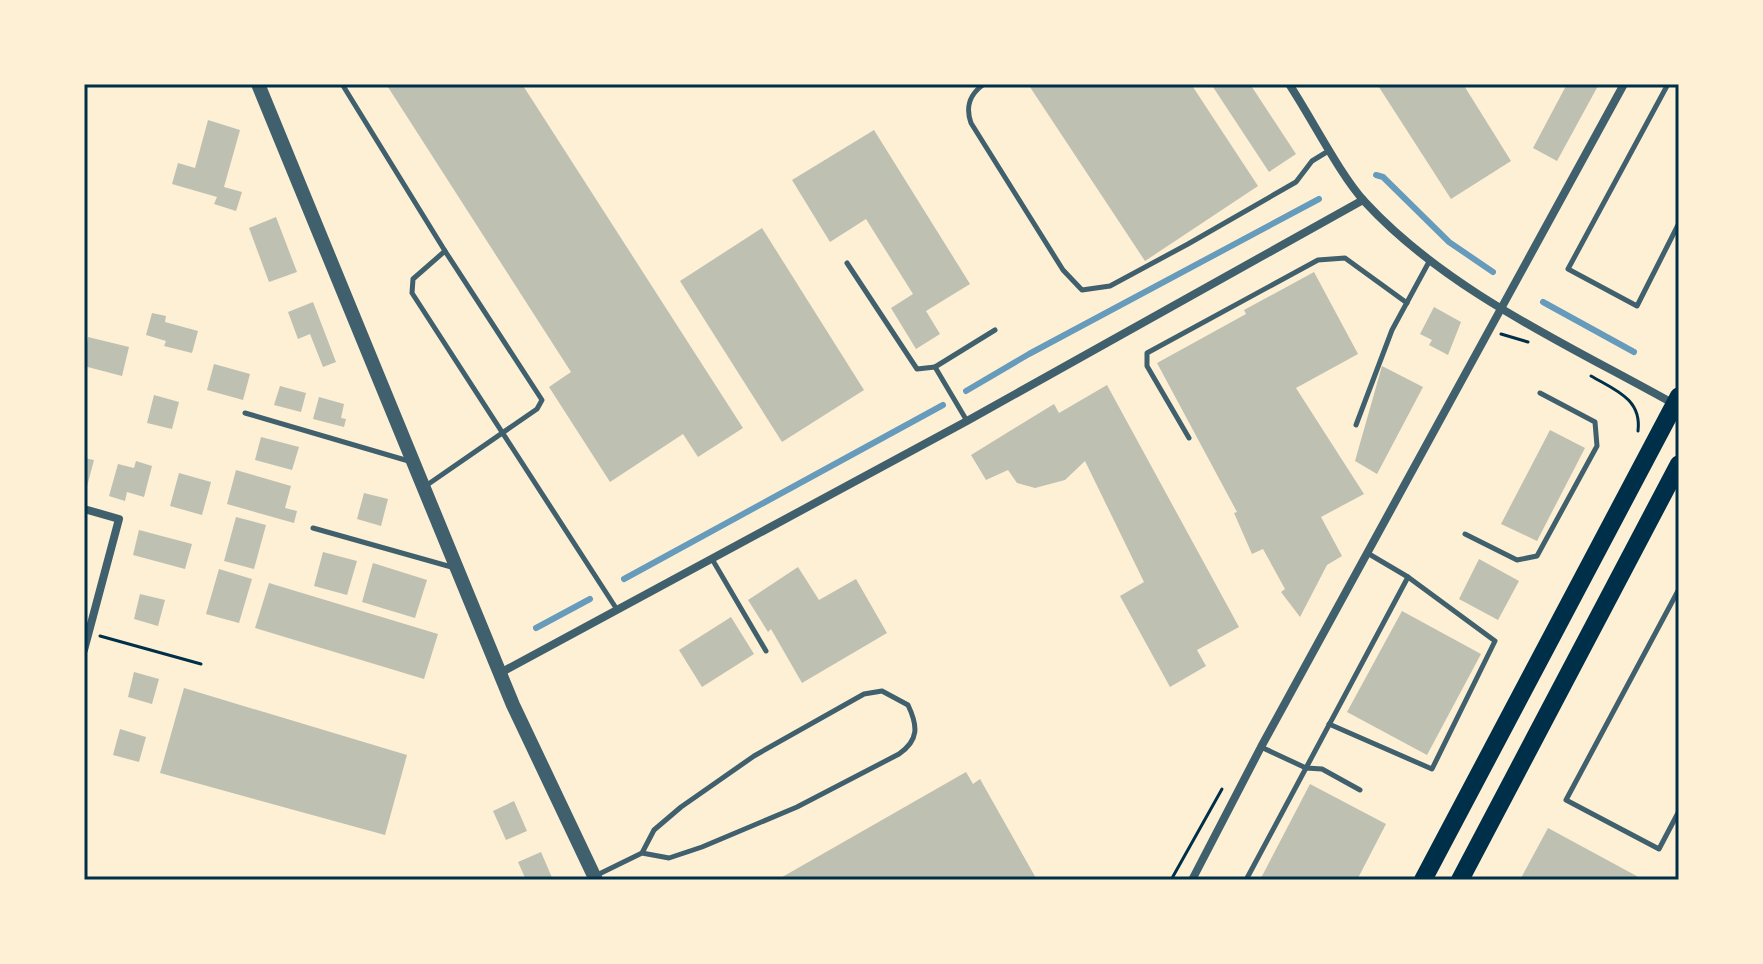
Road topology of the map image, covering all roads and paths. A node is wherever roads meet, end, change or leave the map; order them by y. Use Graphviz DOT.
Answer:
graph roads {
  1 [pos="258,84"];
  2 [pos="342,84"];
  3 [pos="984,84"];
  4 [pos="1289,84"];
  5 [pos="1624,84"];
  6 [pos="1668,84"];
  7 [pos="1331,149"];
  8 [pos="1363,200"];
  9 [pos="1679,223"];
  10 [pos="445,251"];
  11 [pos="1431,259"];
  12 [pos="847,263"];
  13 [pos="1407,303"];
  14 [pos="1504,309"];
  15 [pos="995,330"];
  16 [pos="1492,330"];
  17 [pos="1531,342"];
  18 [pos="935,367"];
  19 [pos="1589,376"];
  20 [pos="1540,393"];
  21 [pos="1677,402"];
  22 [pos="245,413"];
  23 [pos="967,421"];
  24 [pos="1356,425"];
  25 [pos="503,431"];
  26 [pos="1189,438"];
  27 [pos="1650,449"];
  28 [pos="413,462"];
  29 [pos="1679,464"];
  30 [pos="423,488"];
  31 [pos="84,509"];
  32 [pos="313,528"];
  33 [pos="1465,534"];
  34 [pos="1369,554"];
  35 [pos="711,557"];
  36 [pos="456,568"];
  37 [pos="1408,577"];
  38 [pos="1679,589"];
  39 [pos="616,608"];
  40 [pos="89,633"];
  41 [pos="84,650"];
  42 [pos="766,651"];
  43 [pos="201,664"];
  44 [pos="500,673"];
  45 [pos="1329,724"];
  46 [pos="1261,747"];
  47 [pos="1306,768"];
  48 [pos="1360,790"];
  49 [pos="1679,811"];
  50 [pos="642,853"];
  51 [pos="595,878"];
  52 [pos="1192,880"];
  53 [pos="1246,880"];
  54 [pos="1423,880"];
  55 [pos="1460,880"];
  1 -- 28 [label="street"];
  2 -- 10 [label="lane"];
  3 -- 7 [label="lane"];
  4 -- 7 [label="street"];
  5 -- 14 [label="street"];
  6 -- 9 [label="lane"];
  7 -- 8 [label="street"];
  8 -- 11 [label="street"];
  8 -- 23 [label="street"];
  10 -- 25 [label="lane"];
  10 -- 25 [label="lane"];
  11 -- 13 [label="lane"];
  11 -- 14 [label="street"];
  12 -- 18 [label="lane"];
  13 -- 24 [label="lane"];
  13 -- 26 [label="lane"];
  14 -- 16 [label="street"];
  14 -- 21 [label="street"];
  15 -- 18 [label="lane"];
  16 -- 17 [label="path"];
  16 -- 34 [label="street"];
  18 -- 23 [label="lane"];
  19 -- 27 [label="path"];
  20 -- 33 [label="lane"];
  21 -- 27 [label="main road"];
  22 -- 28 [label="lane"];
  23 -- 35 [label="street"];
  25 -- 30 [label="lane"];
  25 -- 39 [label="lane"];
  27 -- 54 [label="main road"];
  28 -- 30 [label="street"];
  29 -- 55 [label="main road"];
  30 -- 36 [label="street"];
  31 -- 40 [label="street"];
  32 -- 36 [label="lane"];
  34 -- 37 [label="lane"];
  34 -- 46 [label="street"];
  35 -- 39 [label="street"];
  35 -- 42 [label="lane"];
  36 -- 44 [label="street"];
  37 -- 45 [label="lane"];
  37 -- 45 [label="lane"];
  38 -- 49 [label="lane"];
  39 -- 44 [label="street"];
  40 -- 41 [label="street"];
  40 -- 43 [label="path"];
  44 -- 51 [label="street"];
  45 -- 47 [label="lane"];
  46 -- 47 [label="lane"];
  46 -- 52 [label="street"];
  47 -- 48 [label="lane"];
  47 -- 53 [label="lane"];
  50 -- 50 [label="lane"];
  50 -- 51 [label="lane"];
}
